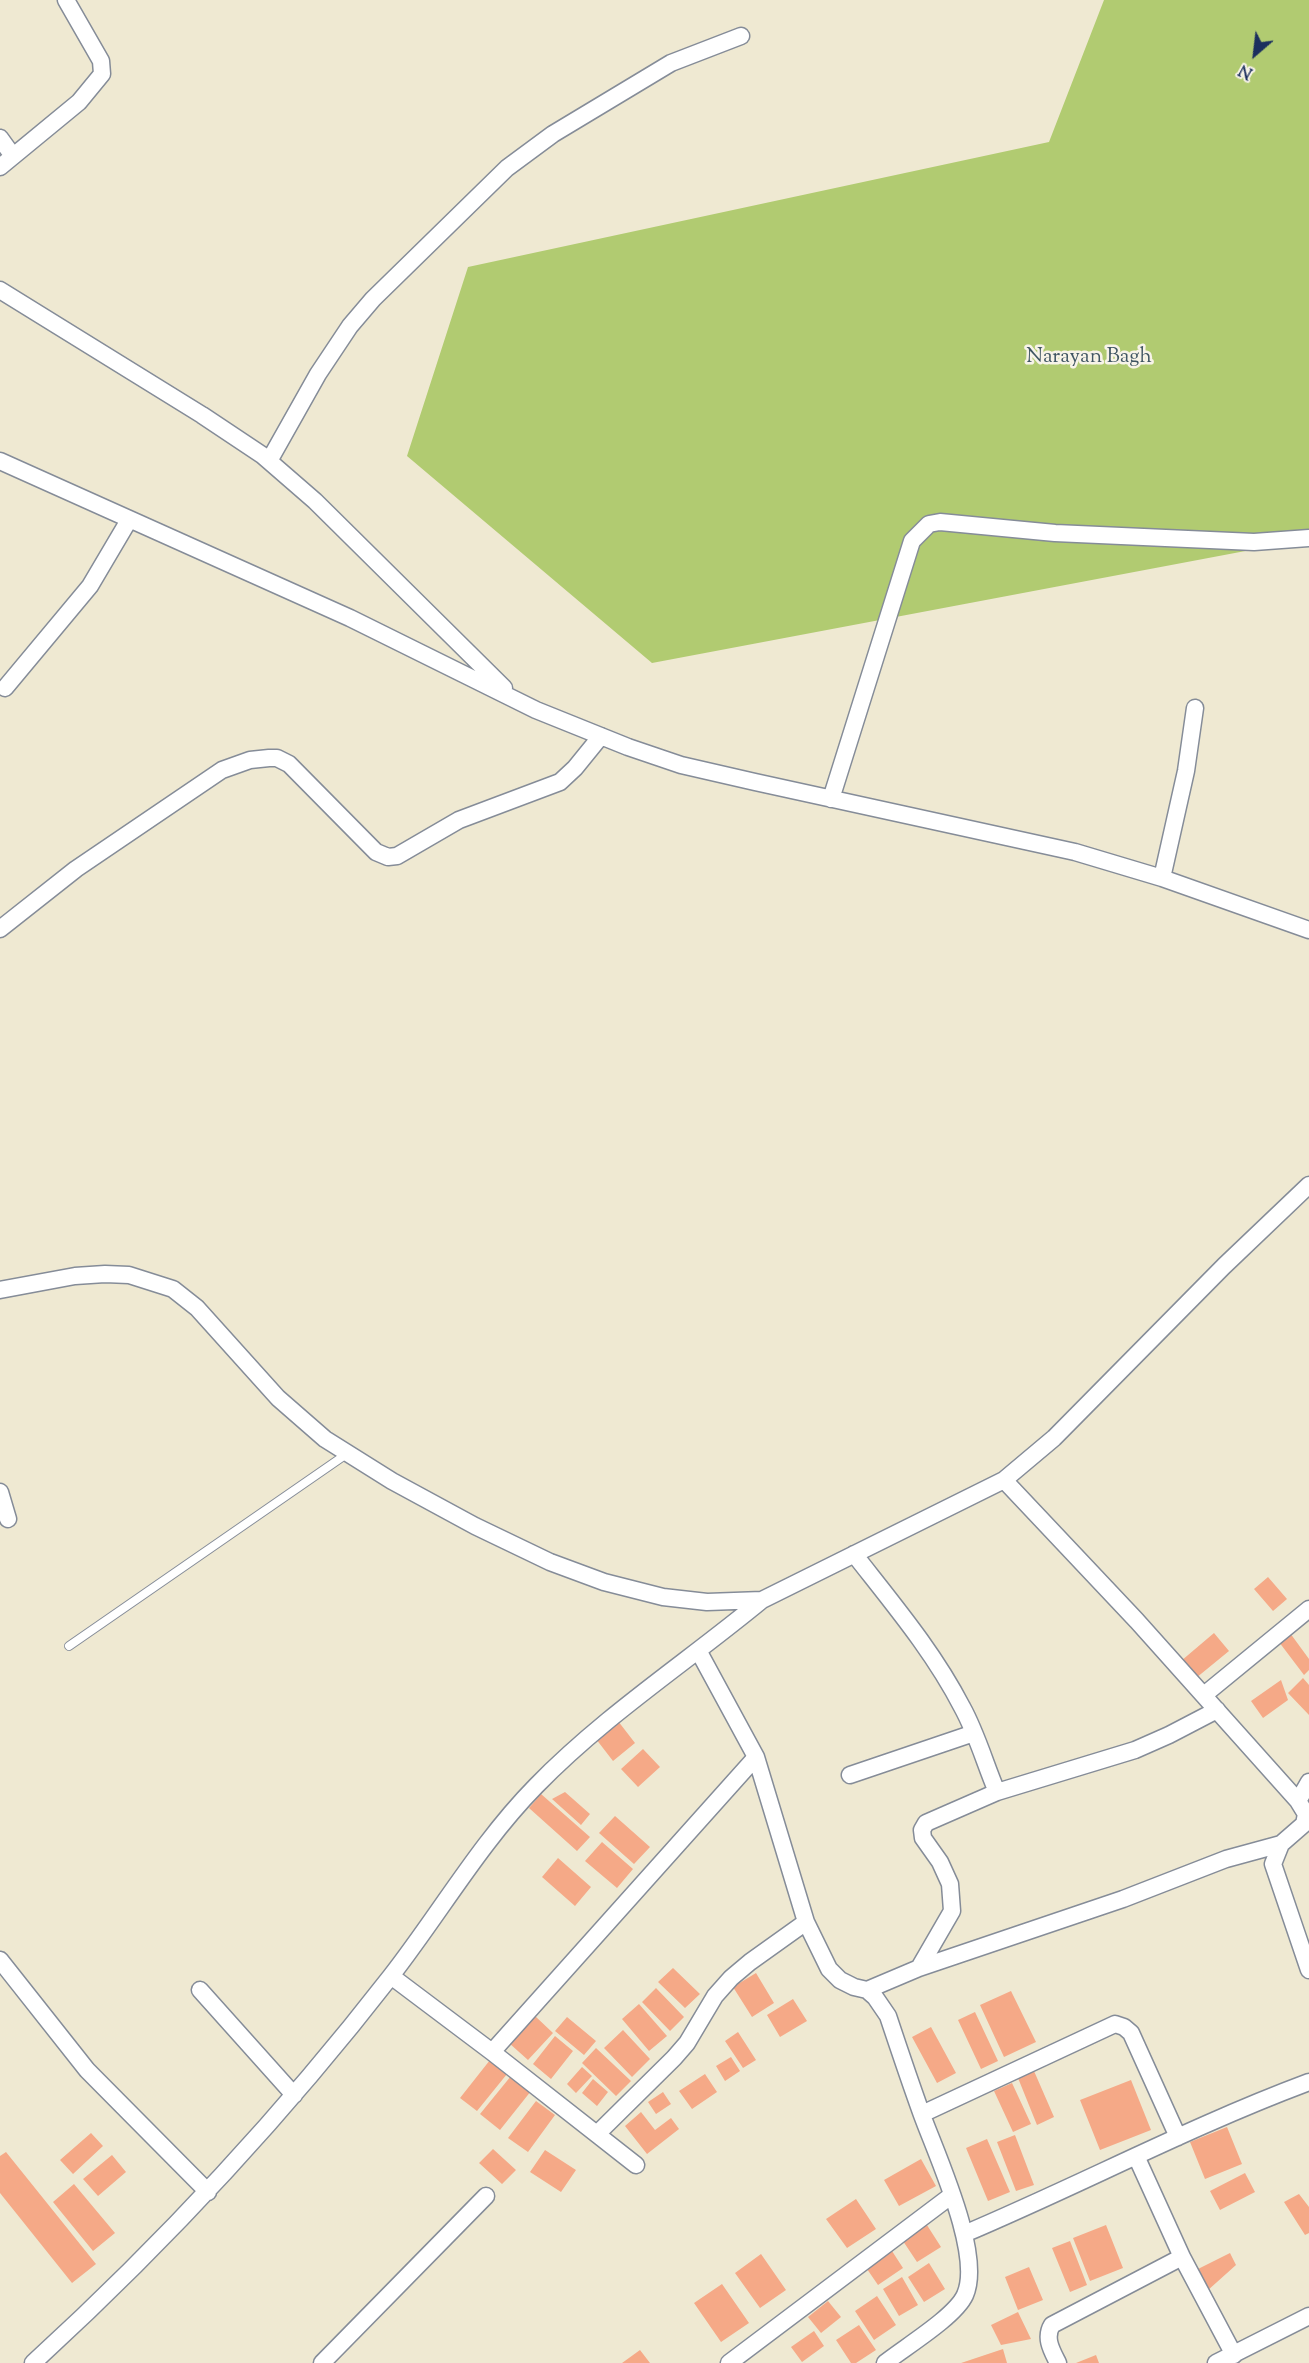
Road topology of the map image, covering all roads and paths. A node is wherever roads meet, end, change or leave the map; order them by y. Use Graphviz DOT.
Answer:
graph roads {
  1 [pos="66,0"];
  2 [pos="741,36"];
  3 [pos="0,138"];
  4 [pos="6,162"];
  5 [pos="0,290"];
  6 [pos="0,461"];
  7 [pos="269,461"];
  8 [pos="129,520"];
  9 [pos="1309,537"];
  10 [pos="5,688"];
  11 [pos="515,699"];
  12 [pos="1195,708"];
  13 [pos="601,736"];
  14 [pos="831,799"];
  15 [pos="1162,878"];
  16 [pos="0,929"];
  17 [pos="1309,930"];
  18 [pos="1309,1185"];
  19 [pos="0,1290"];
  20 [pos="348,1453"];
  21 [pos="1004,1480"];
  22 [pos="0,1492"];
  23 [pos="8,1519"];
  24 [pos="854,1554"];
  25 [pos="762,1600"];
  26 [pos="1309,1609"];
  27 [pos="69,1646"];
  28 [pos="699,1652"];
  29 [pos="1204,1695"];
  30 [pos="1217,1710"];
  31 [pos="974,1733"];
  32 [pos="756,1757"];
  33 [pos="850,1775"];
  34 [pos="1309,1782"];
  35 [pos="997,1792"];
  36 [pos="1298,1801"];
  37 [pos="1307,1831"];
  38 [pos="1281,1844"];
  39 [pos="806,1922"];
  40 [pos="0,1960"];
  41 [pos="919,1968"];
  42 [pos="1309,1970"];
  43 [pos="391,1976"];
  44 [pos="200,1990"];
  45 [pos="867,1990"];
  46 [pos="492,2052"];
  47 [pos="1309,2082"];
  48 [pos="294,2095"];
  49 [pos="922,2114"];
  50 [pos="597,2134"];
  51 [pos="1178,2137"];
  52 [pos="1136,2156"];
  53 [pos="636,2165"];
  54 [pos="207,2192"];
  55 [pos="952,2195"];
  56 [pos="486,2196"];
  57 [pos="964,2234"];
  58 [pos="1182,2257"];
  59 [pos="1309,2316"];
  60 [pos="1234,2355"];
  61 [pos="35,2362"];
  62 [pos="733,2362"];
  63 [pos="322,2363"];
  64 [pos="885,2363"];
  65 [pos="1058,2363"];
  66 [pos="1216,2363"];
  1 -- 4 [label="street"];
  2 -- 7 [label="street"];
  3 -- 4 [label="street"];
  5 -- 7 [label="street"];
  6 -- 8 [label="street"];
  7 -- 11 [label="street"];
  8 -- 10 [label="street"];
  8 -- 11 [label="street"];
  9 -- 14 [label="street"];
  11 -- 13 [label="street"];
  12 -- 15 [label="street"];
  13 -- 14 [label="street"];
  13 -- 16 [label="street"];
  14 -- 15 [label="street"];
  15 -- 17 [label="street"];
  18 -- 21 [label="street"];
  19 -- 20 [label="street"];
  20 -- 25 [label="street"];
  20 -- 27 [label="lane"];
  21 -- 24 [label="street"];
  21 -- 29 [label="street"];
  22 -- 23 [label="street"];
  24 -- 25 [label="street"];
  24 -- 31 [label="street"];
  25 -- 28 [label="street"];
  26 -- 29 [label="street"];
  28 -- 32 [label="street"];
  28 -- 43 [label="street"];
  29 -- 30 [label="street"];
  30 -- 35 [label="street"];
  30 -- 36 [label="street"];
  31 -- 33 [label="street"];
  31 -- 35 [label="street"];
  32 -- 39 [label="street"];
  32 -- 46 [label="street"];
  34 -- 36 [label="street"];
  35 -- 41 [label="street"];
  36 -- 37 [label="street"];
  37 -- 38 [label="street"];
  38 -- 41 [label="street"];
  38 -- 42 [label="street"];
  39 -- 45 [label="street"];
  39 -- 50 [label="street"];
  40 -- 54 [label="street"];
  41 -- 45 [label="street"];
  43 -- 46 [label="street"];
  43 -- 48 [label="street"];
  44 -- 48 [label="street"];
  45 -- 49 [label="street"];
  46 -- 50 [label="street"];
  47 -- 51 [label="street"];
  48 -- 54 [label="street"];
  49 -- 51 [label="street"];
  49 -- 55 [label="street"];
  50 -- 53 [label="street"];
  51 -- 52 [label="street"];
  52 -- 57 [label="street"];
  52 -- 58 [label="street"];
  54 -- 61 [label="street"];
  55 -- 57 [label="street"];
  55 -- 62 [label="street"];
  56 -- 63 [label="street"];
  57 -- 64 [label="street"];
  58 -- 60 [label="street"];
  58 -- 65 [label="street"];
  59 -- 60 [label="street"];
  60 -- 66 [label="street"];
}
